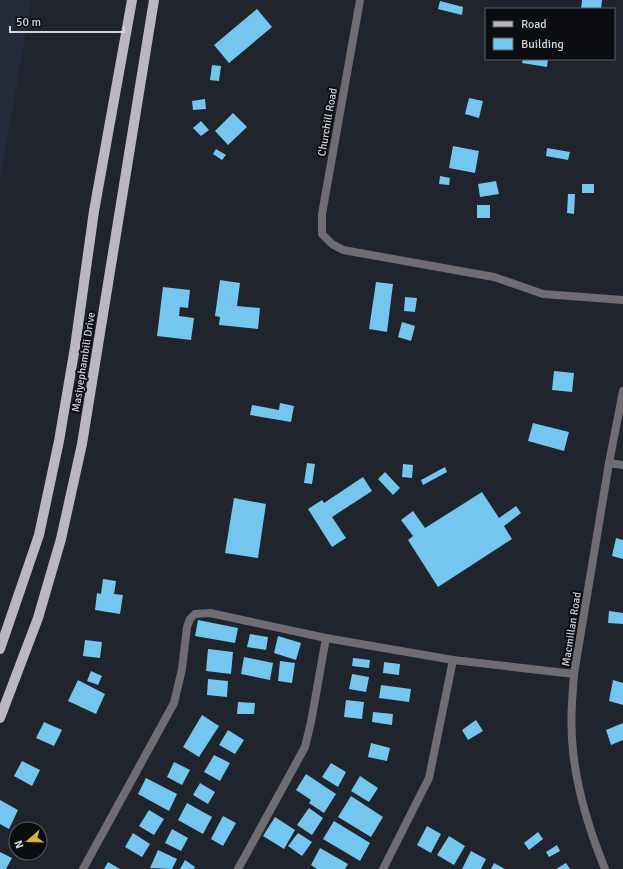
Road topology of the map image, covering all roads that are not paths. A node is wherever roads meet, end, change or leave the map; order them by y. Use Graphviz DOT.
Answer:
graph roads {
  1 [pos="132,0"];
  2 [pos="154,0"];
  3 [pos="360,0"];
  4 [pos="623,300"];
  5 [pos="623,391"];
  6 [pos="609,463"];
  7 [pos="623,465"];
  8 [pos="326,638"];
  9 [pos="0,649"];
  10 [pos="453,660"];
  11 [pos="574,674"];
  12 [pos="0,718"];
  13 [pos="82,869"];
  14 [pos="238,869"];
  15 [pos="383,869"];
  16 [pos="605,869"];
  1 -- 9 [label="main road, Masiyephambili Drive"];
  2 -- 12 [label="main road, Masiyephambili Drive"];
  3 -- 4 [label="street, Churchill Road"];
  5 -- 6 [label="street, Macmillan Road"];
  6 -- 7 [label="street"];
  6 -- 11 [label="street, Macmillan Road"];
  8 -- 10 [label="street"];
  8 -- 13 [label="street"];
  8 -- 14 [label="street"];
  10 -- 11 [label="street"];
  10 -- 15 [label="street"];
  11 -- 16 [label="street, Macmillan Road"];
}
